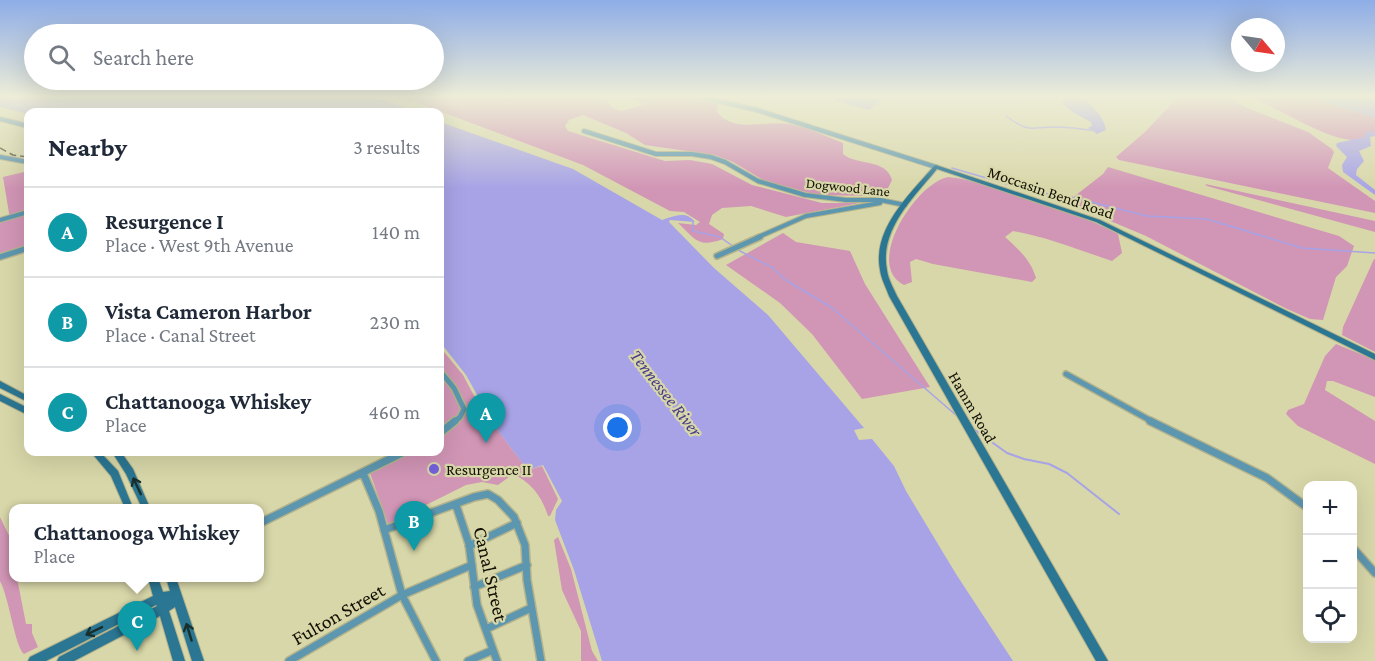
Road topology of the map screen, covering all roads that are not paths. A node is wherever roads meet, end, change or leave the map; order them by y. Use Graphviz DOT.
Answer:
graph roads {
  1 [pos="813,128"];
  2 [pos="584,131"];
  3 [pos="0,157"];
  4 [pos="24,161"];
  5 [pos="936,167"];
  6 [pos="888,201"];
  7 [pos="905,205"];
  8 [pos="24,213"];
  9 [pos="0,220"];
  10 [pos="24,249"];
  11 [pos="717,256"];
  12 [pos="0,257"];
  13 [pos="1375,357"];
  14 [pos="444,374"];
  15 [pos="1066,374"];
  16 [pos="0,384"];
  17 [pos="0,397"];
  18 [pos="24,397"];
  19 [pos="24,410"];
  20 [pos="444,430"];
  21 [pos="99,456"];
  22 [pos="119,456"];
  23 [pos="396,456"];
  24 [pos="125,464"];
  25 [pos="113,471"];
  26 [pos="363,473"];
  27 [pos="127,504"];
  28 [pos="144,504"];
  29 [pos="1303,504"];
  30 [pos="456,505"];
  31 [pos="264,522"];
  32 [pos="518,523"];
  33 [pos="384,530"];
  34 [pos="469,546"];
  35 [pos="1357,552"];
  36 [pos="472,565"];
  37 [pos="527,565"];
  38 [pos="1375,573"];
  39 [pos="154,582"];
  40 [pos="172,582"];
  41 [pos="474,587"];
  42 [pos="402,595"];
  43 [pos="178,597"];
  44 [pos="162,604"];
  45 [pos="531,608"];
  46 [pos="486,629"];
  47 [pos="493,650"];
  48 [pos="34,661"];
  49 [pos="63,661"];
  50 [pos="179,661"];
  51 [pos="198,661"];
  52 [pos="289,661"];
  53 [pos="436,661"];
  54 [pos="468,661"];
  55 [pos="496,661"];
  56 [pos="541,661"];
  57 [pos="1102,661"];
  1 -- 5 [label="street, Moccasin Bend Road"];
  2 -- 6 [label="street, Dogwood Lane"];
  3 -- 4 [label="street"];
  5 -- 7 [label="main road, Hamm Road"];
  5 -- 13 [label="main road, Moccasin Bend Road"];
  6 -- 7 [label="street, Dogwood Lane"];
  6 -- 11 [label="street"];
  7 -- 57 [label="main road, Hamm Road"];
  8 -- 9 [label="street"];
  10 -- 12 [label="street"];
  14 -- 20 [label="street"];
  15 -- 29 [label="street"];
  16 -- 18 [label="main road"];
  17 -- 19 [label="main road"];
  21 -- 25 [label="main road"];
  22 -- 24 [label="main road"];
  23 -- 26 [label="street"];
  24 -- 25 [label="street"];
  28 -- 24 [label="main road, one-way"];
  25 -- 27 [label="main road"];
  26 -- 31 [label="street"];
  26 -- 33 [label="street"];
  30 -- 32 [label="street"];
  30 -- 33 [label="street"];
  30 -- 34 [label="street, Canal Street"];
  32 -- 34 [label="street"];
  32 -- 37 [label="street"];
  33 -- 42 [label="street"];
  34 -- 36 [label="street, Canal Street"];
  35 -- 38 [label="street"];
  36 -- 41 [label="street, Canal Street"];
  36 -- 42 [label="street"];
  37 -- 41 [label="street"];
  37 -- 45 [label="street"];
  39 -- 44 [label="main road"];
  40 -- 43 [label="main road"];
  41 -- 46 [label="street, Canal Street"];
  42 -- 52 [label="street, Fulton Street"];
  42 -- 53 [label="street"];
  43 -- 44 [label="main road"];
  51 -- 43 [label="main road, one-way"];
  44 -- 48 [label="main road, one-way"];
  44 -- 49 [label="main road"];
  44 -- 50 [label="main road"];
  45 -- 46 [label="street"];
  45 -- 56 [label="street"];
  46 -- 47 [label="street, Canal Street"];
  47 -- 54 [label="street"];
  47 -- 55 [label="street, Canal Street"];
}
